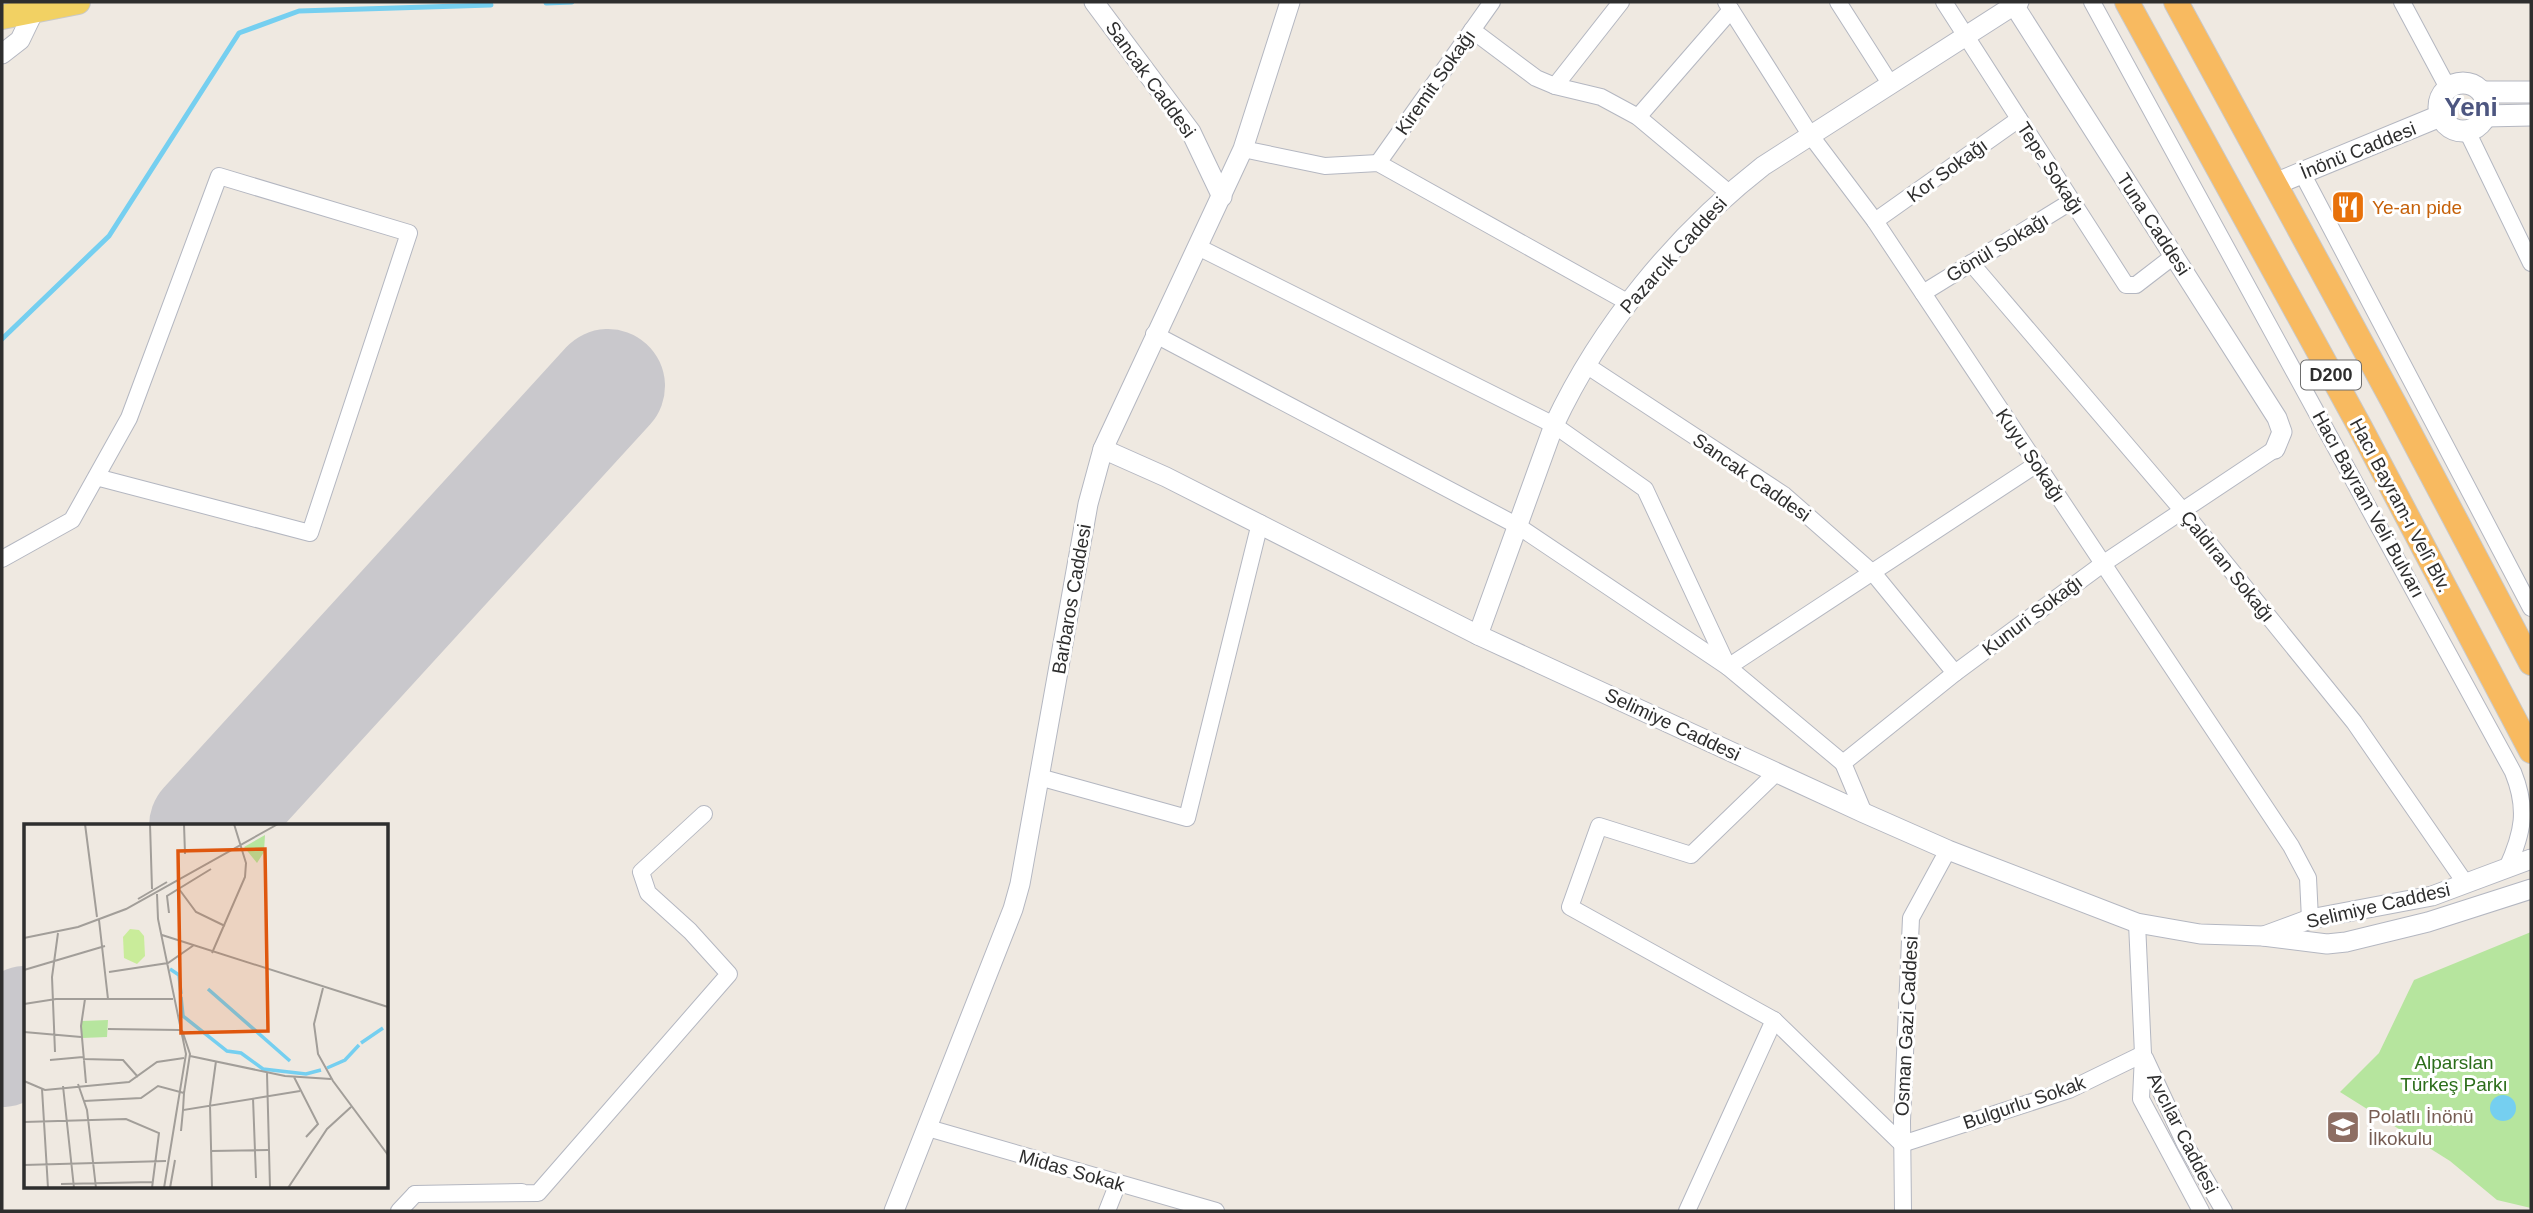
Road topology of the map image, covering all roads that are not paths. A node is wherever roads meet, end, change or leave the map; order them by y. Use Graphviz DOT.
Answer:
graph roads {
  1 [pos="78,2"];
  2 [pos="1094,2"];
  3 [pos="1290,2"];
  4 [pos="1492,2"];
  5 [pos="1621,2"];
  6 [pos="1838,2"];
  7 [pos="1944,2"];
  8 [pos="2092,2"];
  9 [pos="2127,2"];
  10 [pos="2176,2"];
  11 [pos="2402,2"];
  12 [pos="2015,3"];
  13 [pos="1728,6"];
  14 [pos="34,11"];
  15 [pos="2,17"];
  16 [pos="1472,30"];
  17 [pos="1965,36"];
  18 [pos="2,54"];
  19 [pos="1891,85"];
  20 [pos="1555,86"];
  21 [pos="2448,88"];
  22 [pos="2482,92"];
  23 [pos="2531,92"];
  24 [pos="2531,115"];
  25 [pos="2440,116"];
  26 [pos="2485,116"];
  27 [pos="1638,117"];
  28 [pos="2019,118"];
  29 [pos="2467,131"];
  30 [pos="1811,136"];
  31 [pos="1243,149"];
  32 [pos="1378,163"];
  33 [pos="2302,173"];
  34 [pos="2275,184"];
  35 [pos="1729,192"];
  36 [pos="1222,197"];
  37 [pos="2072,201"];
  38 [pos="1875,221"];
  39 [pos="1198,247"];
  40 [pos="2175,255"];
  41 [pos="1970,263"];
  42 [pos="2531,263"];
  43 [pos="1923,293"];
  44 [pos="1629,303"];
  45 [pos="1154,334"];
  46 [pos="1586,365"];
  47 [pos="2328,368"];
  48 [pos="2303,383"];
  49 [pos="1554,425"];
  50 [pos="1103,449"];
  51 [pos="2275,449"];
  52 [pos="2037,464"];
  53 [pos="96,477"];
  54 [pos="2183,511"];
  55 [pos="1260,523"];
  56 [pos="1518,526"];
  57 [pos="2,559"];
  58 [pos="2104,563"];
  59 [pos="1874,574"];
  60 [pos="2531,608"];
  61 [pos="1478,635"];
  62 [pos="2531,663"];
  63 [pos="1728,667"];
  64 [pos="1955,673"];
  65 [pos="2531,751"];
  66 [pos="1843,763"];
  67 [pos="1777,772"];
  68 [pos="1039,777"];
  69 [pos="1864,813"];
  70 [pos="704,814"];
  71 [pos="1948,850"];
  72 [pos="2531,859"];
  73 [pos="2507,868"];
  74 [pos="2466,884"];
  75 [pos="2531,889"];
  76 [pos="2310,919"];
  77 [pos="2137,923"];
  78 [pos="2263,936"];
  79 [pos="1774,1020"];
  80 [pos="2143,1054"];
  81 [pos="928,1128"];
  82 [pos="1902,1144"];
  83 [pos="1118,1183"];
  84 [pos="522,1192"];
  85 [pos="415,1194"];
  86 [pos="399,1211"];
  87 [pos="894,1211"];
  88 [pos="1107,1211"];
  89 [pos="1216,1211"];
  90 [pos="1687,1211"];
  91 [pos="1903,1211"];
  92 [pos="2201,1211"];
  93 [pos="2224,1211"];
  1 -- 14 [label="main road"];
  2 -- 36 [label="street, Sancak Caddesi"];
  3 -- 31 [label="street, Barbaros Caddesi"];
  4 -- 16 [label="street, Kiremit Sokağı"];
  5 -- 20 [label="street"];
  6 -- 19 [label="street"];
  7 -- 17 [label="street, Tepe Sokağı"];
  8 -- 48 [label="street, Hacı Bayram Veli Bulvarı"];
  9 -- 47 [label="highway, Hacı Bayram-ı Velî Blv. / D200"];
  10 -- 34 [label="highway, D200"];
  11 -- 21 [label="street"];
  12 -- 17 [label="street, Pazarcık Caddesi"];
  12 -- 40 [label="street, Tuna Caddesi"];
  13 -- 27 [label="street"];
  13 -- 30 [label="street, Kuyu Sokağı"];
  14 -- 15 [label="main road"];
  14 -- 18 [label="street"];
  16 -- 20 [label="street"];
  16 -- 32 [label="street, Kiremit Sokağı"];
  17 -- 19 [label="street, Pazarcık Caddesi"];
  17 -- 28 [label="street, Tepe Sokağı"];
  19 -- 30 [label="street, Pazarcık Caddesi"];
  20 -- 27 [label="street"];
  21 -- 22 [label="main road"];
  21 -- 25 [label="main road"];
  22 -- 23 [label="main road"];
  22 -- 26 [label="main road"];
  24 -- 26 [label="main road"];
  25 -- 29 [label="main road"];
  25 -- 33 [label="main road, İnönü Caddesi"];
  26 -- 29 [label="main road"];
  27 -- 35 [label="street"];
  28 -- 37 [label="street, Tepe Sokağı"];
  28 -- 38 [label="street, Kor Sokağı"];
  29 -- 42 [label="street"];
  30 -- 35 [label="street, Pazarcık Caddesi"];
  30 -- 38 [label="street, Kuyu Sokağı"];
  31 -- 32 [label="street"];
  31 -- 36 [label="street, Barbaros Caddesi"];
  32 -- 44 [label="street"];
  33 -- 34 [label="main road, İnönü Caddesi"];
  33 -- 60 [label="street"];
  34 -- 62 [label="highway, D200"];
  35 -- 44 [label="street, Pazarcık Caddesi"];
  36 -- 39 [label="street, Barbaros Caddesi"];
  37 -- 40 [label="street, Tepe Sokağı"];
  37 -- 41 [label="street, Gönül Sokağı"];
  38 -- 43 [label="street, Kuyu Sokağı"];
  39 -- 45 [label="street, Barbaros Caddesi"];
  39 -- 49 [label="street"];
  40 -- 51 [label="street, Tuna Caddesi"];
  41 -- 43 [label="street, Gönül Sokağı"];
  41 -- 54 [label="street, Çaldıran Sokağı"];
  43 -- 52 [label="street, Kuyu Sokağı"];
  44 -- 46 [label="street, Pazarcık Caddesi"];
  45 -- 50 [label="street, Barbaros Caddesi"];
  45 -- 56 [label="street"];
  46 -- 49 [label="street, Pazarcık Caddesi"];
  46 -- 59 [label="street, Sancak Caddesi"];
  47 -- 48 [label="street"];
  47 -- 65 [label="highway, Hacı Bayram-ı Velî Blv. / D200"];
  48 -- 73 [label="street, Hacı Bayram Veli Bulvarı"];
  49 -- 56 [label="street, Pazarcık Caddesi"];
  49 -- 63 [label="street"];
  50 -- 55 [label="street, Selimiye Caddesi"];
  50 -- 68 [label="street, Barbaros Caddesi"];
  51 -- 54 [label="street, Kunuri Sokağı"];
  52 -- 58 [label="street, Kuyu Sokağı"];
  52 -- 59 [label="street"];
  53 -- 53 [label="street"];
  53 -- 57 [label="street"];
  54 -- 58 [label="street, Kunuri Sokağı"];
  54 -- 74 [label="street, Çaldıran Sokağı"];
  55 -- 61 [label="street, Selimiye Caddesi"];
  55 -- 68 [label="street"];
  56 -- 61 [label="street, Pazarcık Caddesi"];
  56 -- 63 [label="street"];
  58 -- 64 [label="street, Kunuri Sokağı"];
  58 -- 76 [label="street, Kuyu Sokağı"];
  59 -- 63 [label="street"];
  59 -- 64 [label="street, Sancak Caddesi"];
  61 -- 67 [label="street, Selimiye Caddesi"];
  63 -- 66 [label="street"];
  64 -- 66 [label="street, Kunuri Sokağı"];
  66 -- 69 [label="street"];
  67 -- 69 [label="street, Selimiye Caddesi"];
  67 -- 79 [label="street"];
  68 -- 81 [label="street, Barbaros Caddesi"];
  69 -- 71 [label="street, Selimiye Caddesi"];
  70 -- 85 [label="street"];
  71 -- 77 [label="street, Selimiye Caddesi"];
  71 -- 82 [label="street, Osman Gazi Caddesi"];
  72 -- 73 [label="street, Selimiye Caddesi"];
  73 -- 74 [label="street, Selimiye Caddesi"];
  74 -- 76 [label="street, Selimiye Caddesi"];
  75 -- 78 [label="street, Selimiye Caddesi"];
  76 -- 78 [label="street, Selimiye Caddesi"];
  77 -- 78 [label="street, Selimiye Caddesi"];
  77 -- 80 [label="street, Avcılar Caddesi"];
  79 -- 82 [label="street"];
  79 -- 90 [label="street"];
  80 -- 82 [label="street, Bulgurlu Sokak"];
  80 -- 92 [label="street, Avcılar Caddesi"];
  80 -- 93 [label="street, Avcılar Caddesi"];
  81 -- 83 [label="street, Midas Sokak"];
  81 -- 87 [label="street, Barbaros Caddesi"];
  82 -- 91 [label="street, Osman Gazi Caddesi"];
  83 -- 88 [label="street"];
  83 -- 89 [label="street, Midas Sokak"];
  84 -- 85 [label="street"];
  85 -- 86 [label="street"];
}
